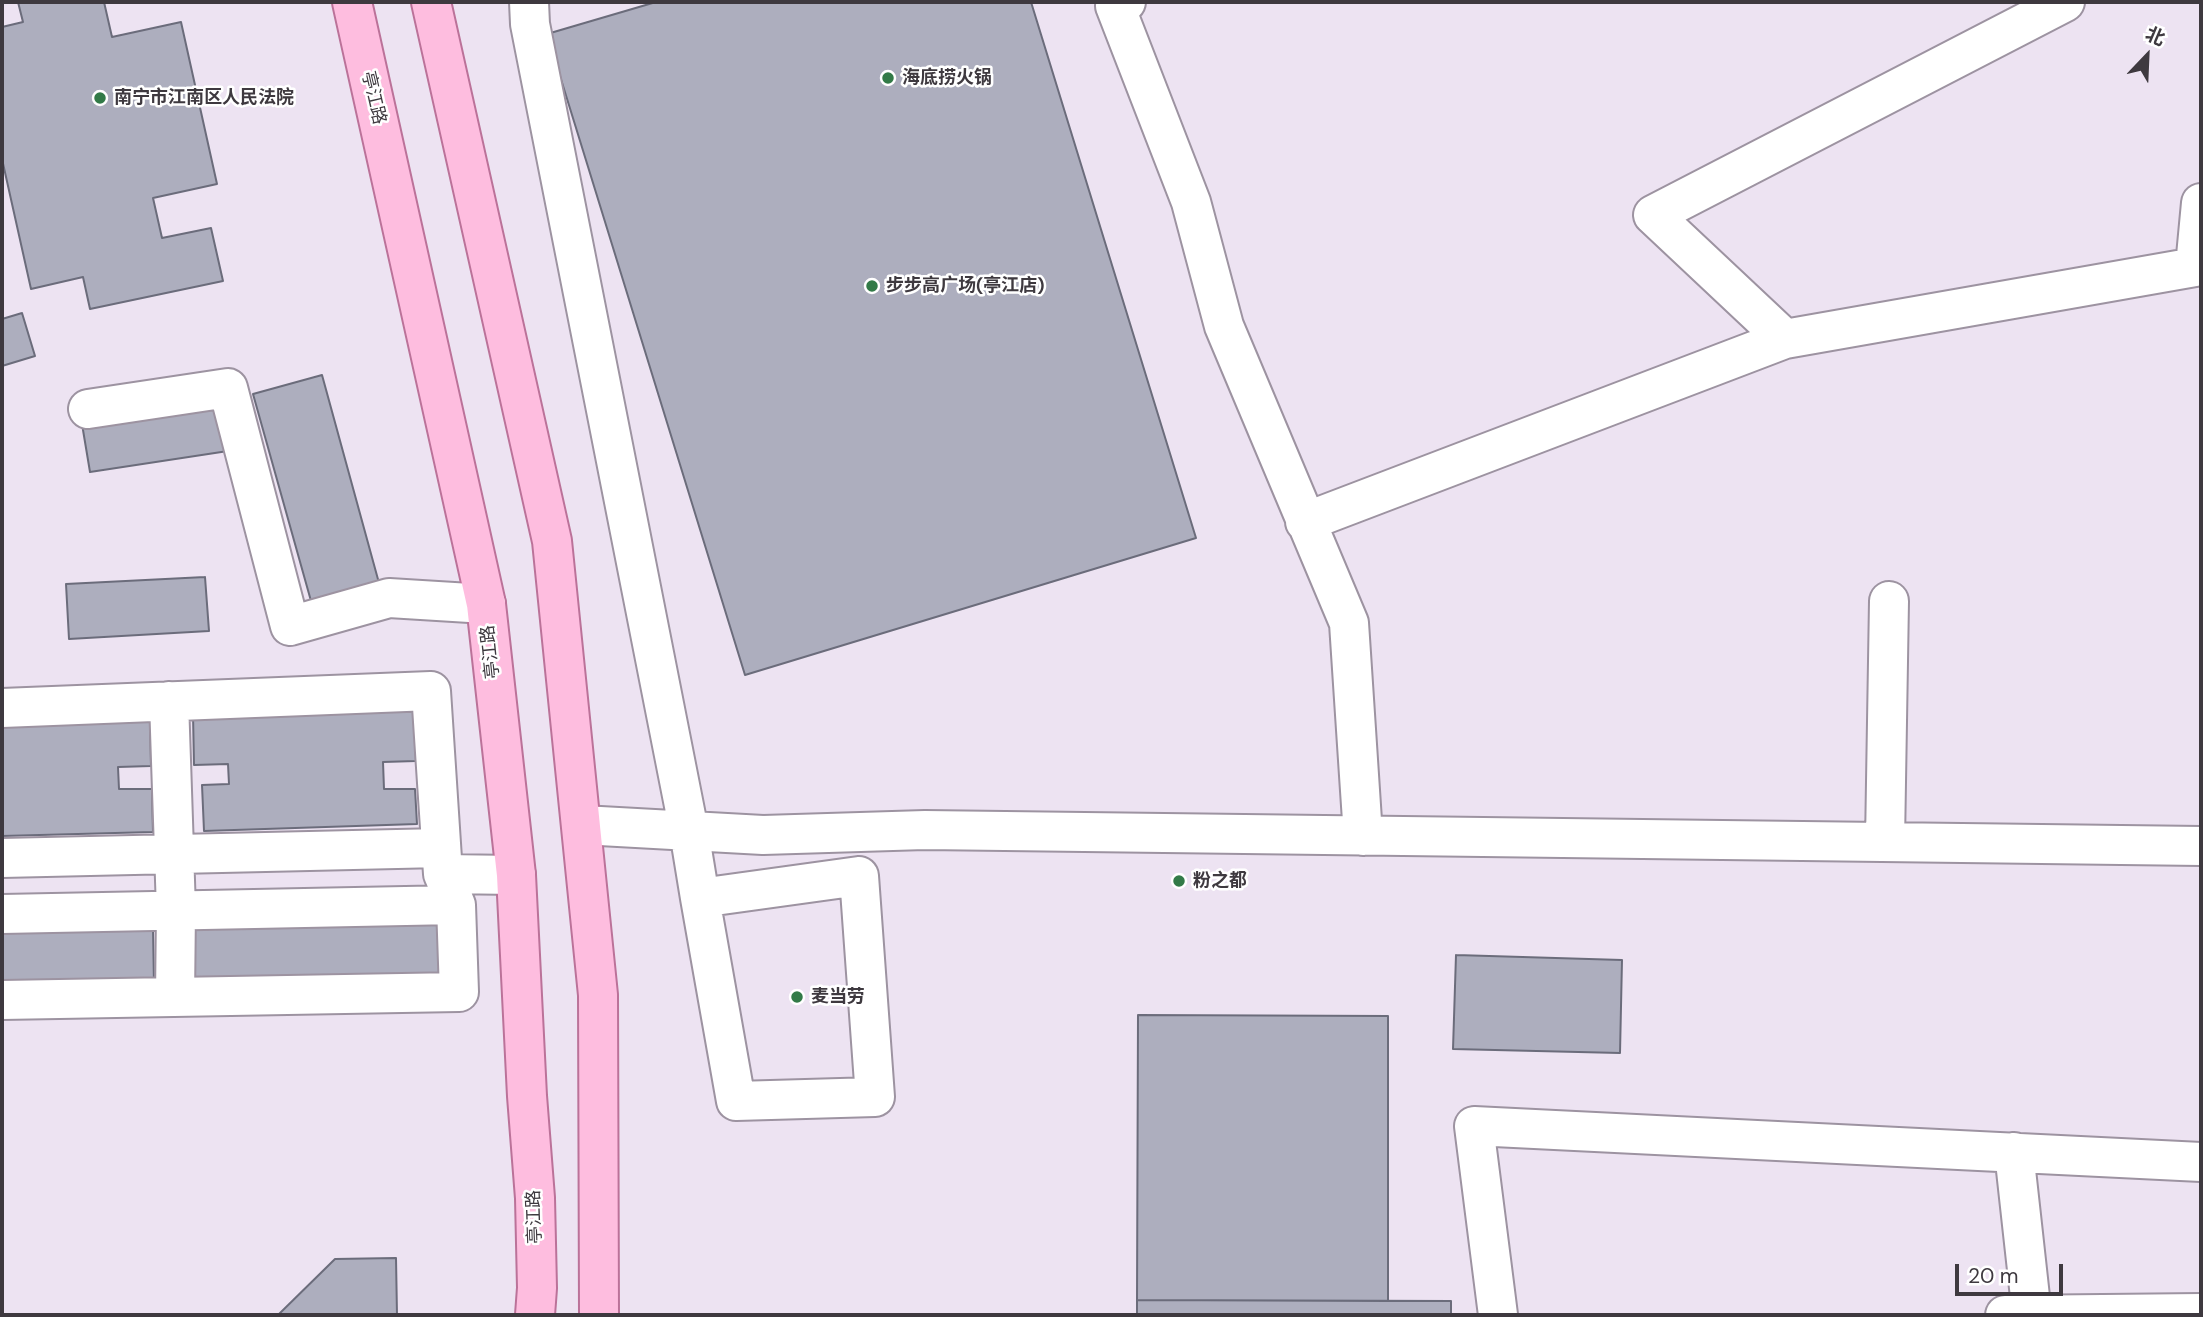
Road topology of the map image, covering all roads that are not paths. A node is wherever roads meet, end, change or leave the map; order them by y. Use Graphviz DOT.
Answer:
graph roads {
  1 [pos="352,2"];
  2 [pos="431,2"];
  3 [pos="529,2"];
  4 [pos="1126,2"];
  5 [pos="2064,2"];
  6 [pos="2201,203"];
  7 [pos="2198,267"];
  8 [pos="1785,339"];
  9 [pos="88,409"];
  10 [pos="1305,522"];
  11 [pos="1889,601"];
  12 [pos="486,604"];
  13 [pos="169,701"];
  14 [pos="2,708"];
  15 [pos="582,825"];
  16 [pos="689,831"];
  17 [pos="1363,836"];
  18 [pos="1885,842"];
  19 [pos="2201,846"];
  20 [pos="175,854"];
  21 [pos="2,858"];
  22 [pos="447,875"];
  23 [pos="516,875"];
  24 [pos="700,898"];
  25 [pos="176,910"];
  26 [pos="2,914"];
  27 [pos="175,997"];
  28 [pos="2,1000"];
  29 [pos="2014,1152"];
  30 [pos="2201,1162"];
  31 [pos="2201,1313"];
  32 [pos="535,1315"];
  33 [pos="599,1315"];
  34 [pos="1498,1315"];
  35 [pos="2005,1315"];
  36 [pos="2032,1315"];
  1 -- 12 [label="main road, 亭江路"];
  2 -- 15 [label="main road"];
  3 -- 16 [label="street"];
  4 -- 10 [label="street"];
  5 -- 8 [label="street"];
  6 -- 7 [label="street"];
  7 -- 8 [label="street"];
  8 -- 10 [label="street"];
  9 -- 12 [label="street"];
  10 -- 17 [label="street"];
  11 -- 18 [label="street"];
  12 -- 23 [label="main road, 亭江路"];
  13 -- 14 [label="street"];
  13 -- 20 [label="street"];
  13 -- 22 [label="street"];
  15 -- 16 [label="street"];
  15 -- 33 [label="main road"];
  16 -- 17 [label="street"];
  16 -- 24 [label="street"];
  17 -- 18 [label="street"];
  18 -- 19 [label="street"];
  20 -- 21 [label="street"];
  20 -- 22 [label="street"];
  20 -- 25 [label="street"];
  22 -- 23 [label="street"];
  22 -- 25 [label="street"];
  22 -- 27 [label="street"];
  23 -- 32 [label="main road, 亭江路"];
  24 -- 24 [label="street"];
  25 -- 26 [label="street"];
  25 -- 27 [label="street"];
  27 -- 28 [label="street"];
  29 -- 30 [label="street"];
  29 -- 34 [label="street"];
  29 -- 36 [label="street"];
  31 -- 36 [label="street"];
  35 -- 36 [label="street"];
}
